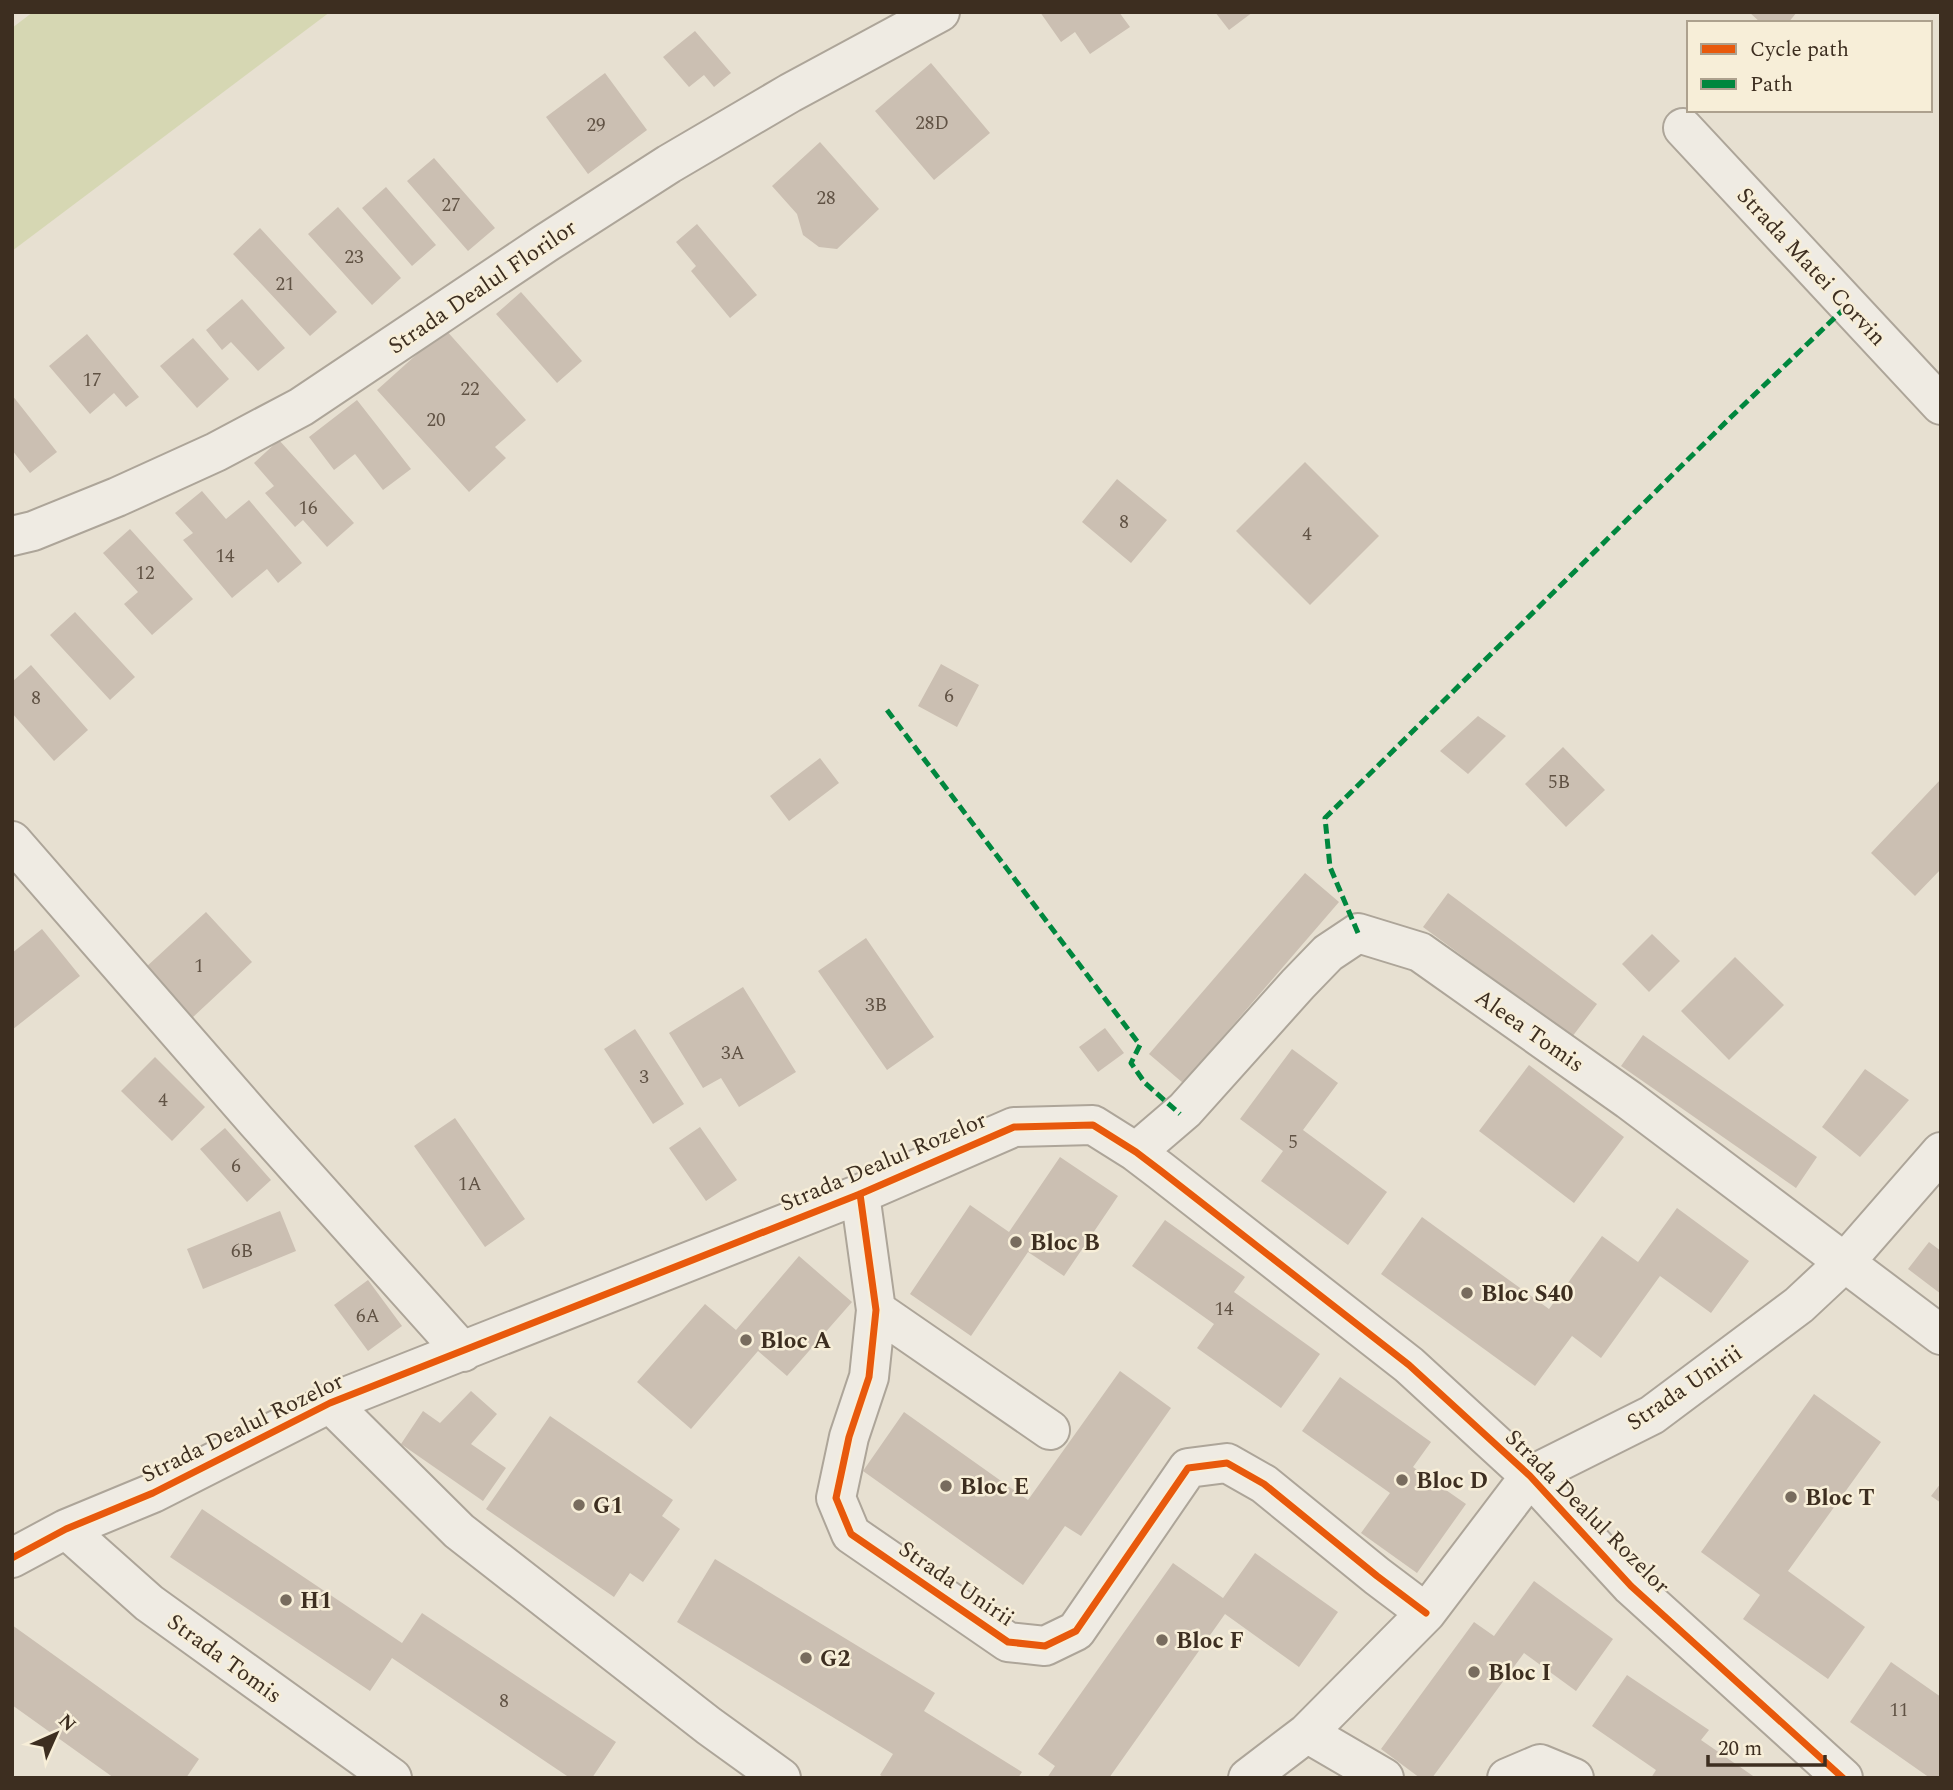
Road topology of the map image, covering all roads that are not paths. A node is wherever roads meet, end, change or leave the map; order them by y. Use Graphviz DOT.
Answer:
graph roads {
  1 [pos="940,12"];
  2 [pos="1683,128"];
  3 [pos="1941,405"];
  4 [pos="12,536"];
  5 [pos="12,841"];
  6 [pos="1136,1152"];
  7 [pos="1941,1152"];
  8 [pos="860,1194"];
  9 [pos="1845,1262"];
  10 [pos="876,1310"];
  11 [pos="1941,1335"];
  12 [pos="463,1352"];
  13 [pos="330,1403"];
  14 [pos="1050,1430"];
  15 [pos="1530,1476"];
  16 [pos="66,1529"];
  17 [pos="12,1558"];
  18 [pos="1426,1613"];
  19 [pos="1307,1733"];
  20 [pos="391,1778"];
  21 [pos="781,1778"];
  22 [pos="1248,1778"];
  23 [pos="1384,1778"];
  24 [pos="1507,1778"];
  25 [pos="1574,1778"];
  26 [pos="1843,1778"];
  1 -- 4 [label="street, Strada Dealul Florilor"];
  2 -- 3 [label="street, Strada Matei Corvin"];
  5 -- 12 [label="street"];
  6 -- 8 [label="street, Strada Dealul Rozelor"];
  6 -- 9 [label="street, Aleea Tomis"];
  6 -- 15 [label="street, Strada Dealul Rozelor"];
  7 -- 9 [label="street, Strada Unirii"];
  8 -- 10 [label="street, Strada Unirii"];
  8 -- 12 [label="street, Strada Dealul Rozelor"];
  9 -- 11 [label="street, Aleea Tomis"];
  9 -- 15 [label="street, Strada Unirii"];
  10 -- 14 [label="street"];
  10 -- 18 [label="street, Strada Unirii"];
  12 -- 13 [label="street, Strada Dealul Rozelor"];
  13 -- 16 [label="street, Strada Dealul Rozelor"];
  13 -- 21 [label="street"];
  15 -- 18 [label="street, Strada Unirii"];
  15 -- 26 [label="street, Strada Dealul Rozelor"];
  16 -- 17 [label="street, Strada Dealul Rozelor"];
  16 -- 20 [label="street, Strada Tomis"];
  18 -- 19 [label="street, Strada Unirii"];
  19 -- 22 [label="street, Strada Unirii"];
  19 -- 23 [label="street"];
  24 -- 25 [label="street"];
}
